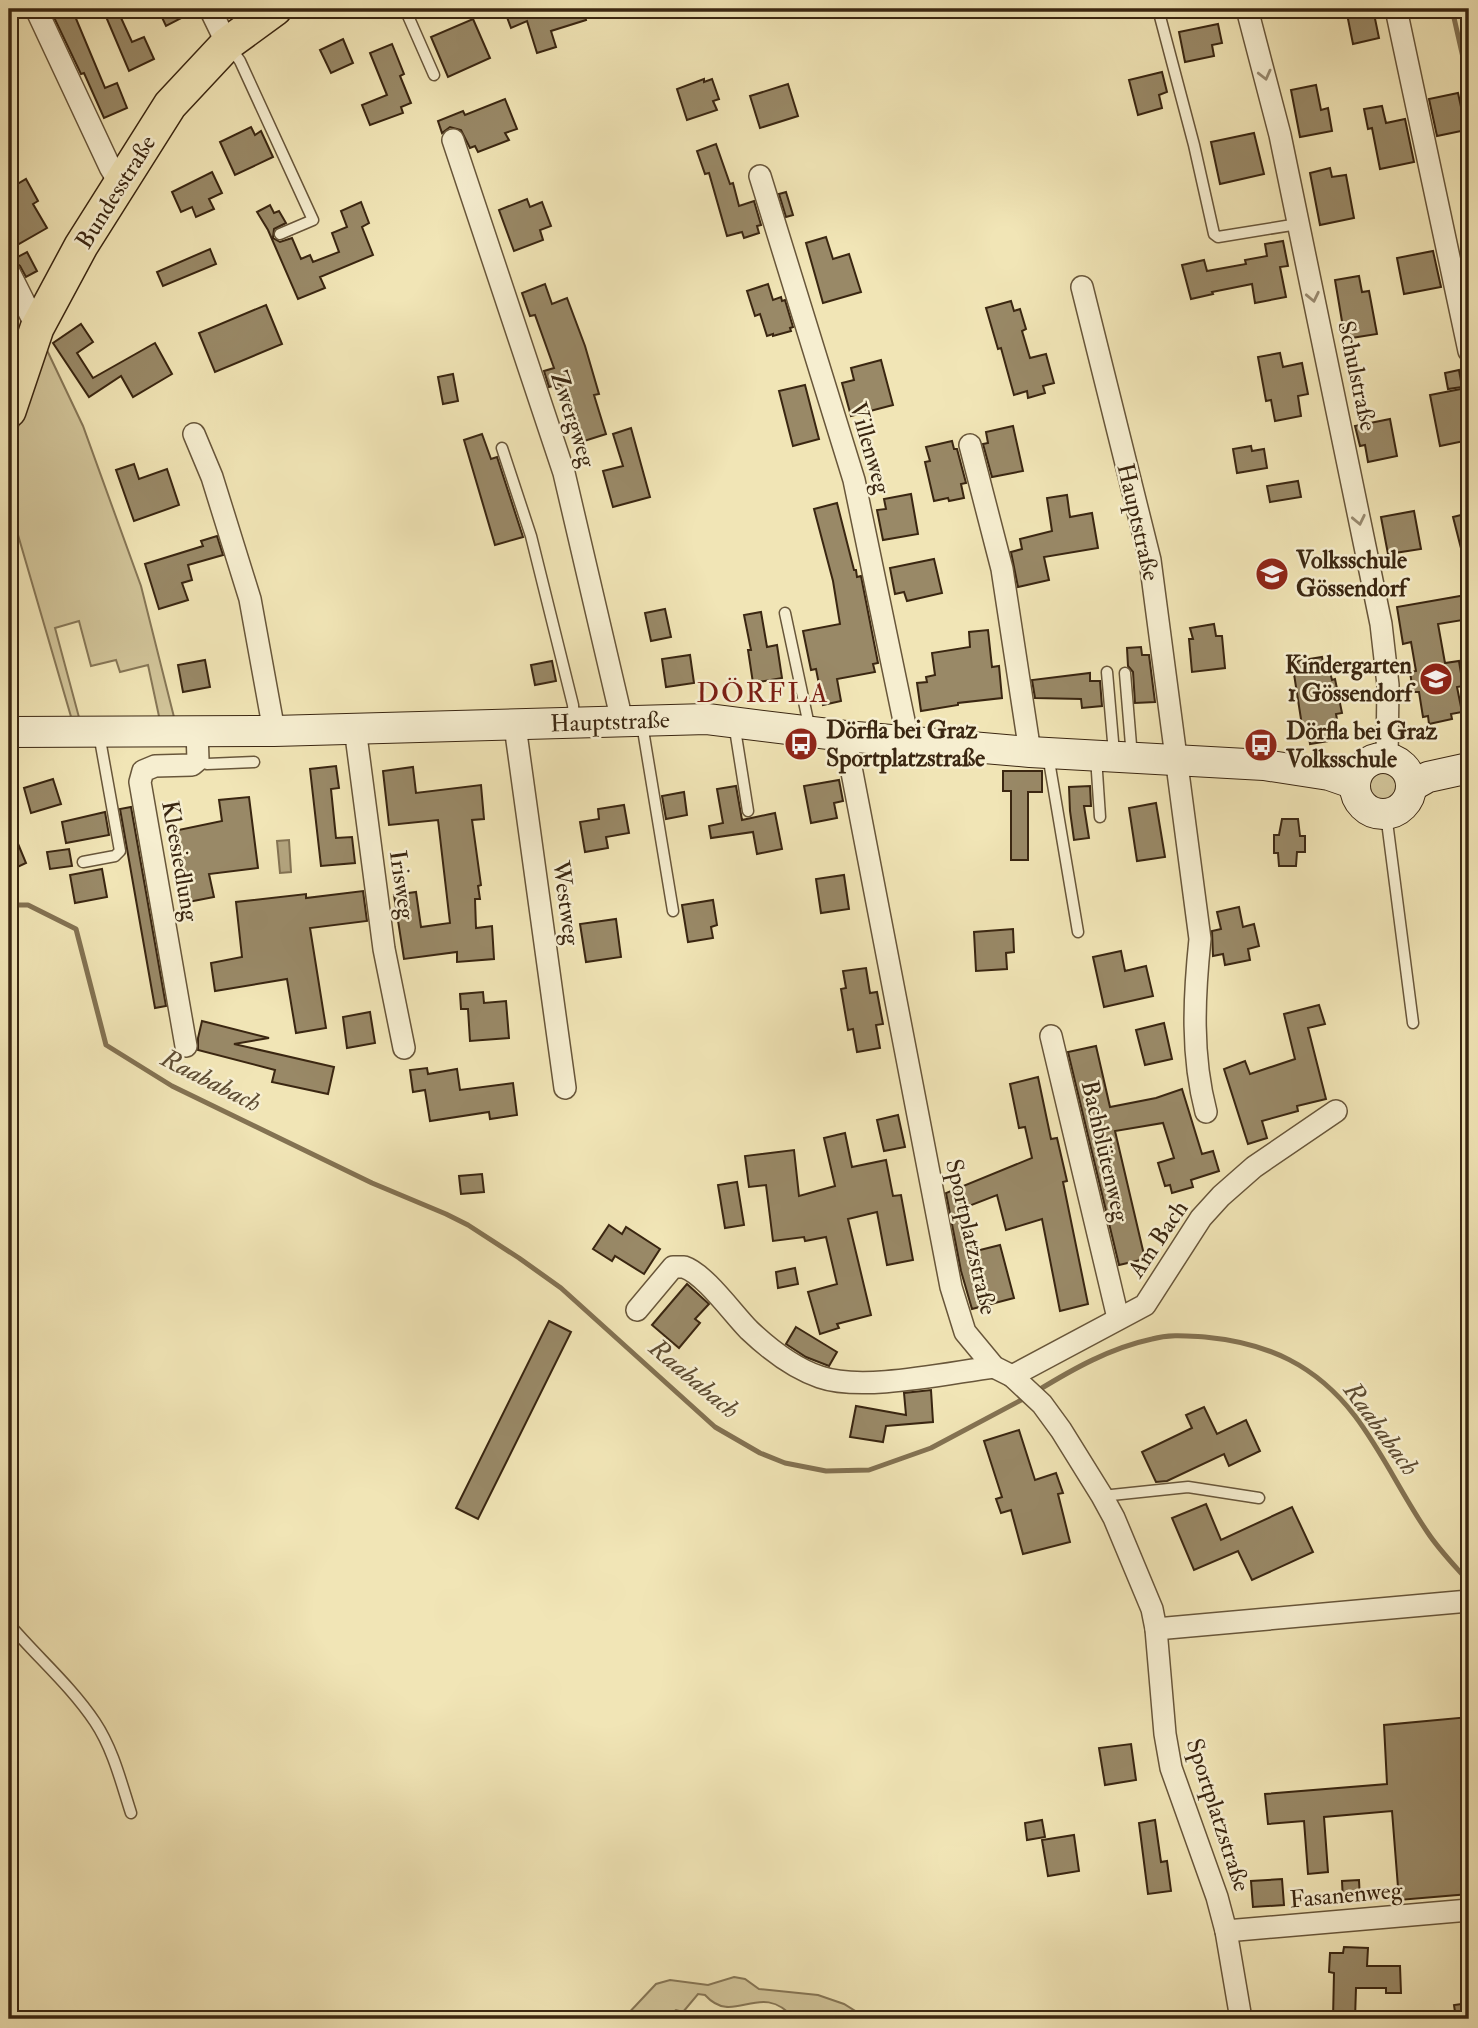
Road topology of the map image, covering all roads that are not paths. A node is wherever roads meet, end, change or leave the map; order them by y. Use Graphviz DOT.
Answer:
graph roads {
  1 [pos="36,9"];
  2 [pos="210,9"];
  3 [pos="275,9"];
  4 [pos="405,9"];
  5 [pos="1158,9"];
  6 [pos="1247,9"];
  7 [pos="1396,9"];
  8 [pos="228,44"];
  9 [pos="434,75"];
  10 [pos="453,140"];
  11 [pos="761,176"];
  12 [pos="119,182"];
  13 [pos="1298,224"];
  14 [pos="279,234"];
  15 [pos="9,272"];
  16 [pos="1082,287"];
  17 [pos="37,328"];
  18 [pos="1469,351"];
  19 [pos="9,411"];
  20 [pos="194,433"];
  21 [pos="970,445"];
  22 [pos="502,448"];
  23 [pos="785,613"];
  24 [pos="1107,672"];
  25 [pos="1125,673"];
  26 [pos="632,721"];
  27 [pos="734,722"];
  28 [pos="574,723"];
  29 [pos="515,726"];
  30 [pos="355,728"];
  31 [pos="274,730"];
  32 [pos="98,731"];
  33 [pos="197,731"];
  34 [pos="810,731"];
  35 [pos="9,732"];
  36 [pos="845,736"];
  37 [pos="908,740"];
  38 [pos="1039,753"];
  39 [pos="1114,757"];
  40 [pos="1387,758"];
  41 [pos="198,760"];
  42 [pos="1176,761"];
  43 [pos="254,762"];
  44 [pos="1469,768"];
  45 [pos="1355,784"];
  46 [pos="1412,786"];
  47 [pos="748,810"];
  48 [pos="1386,814"];
  49 [pos="1100,817"];
  50 [pos="83,862"];
  51 [pos="673,911"];
  52 [pos="1078,932"];
  53 [pos="1413,1023"];
  54 [pos="1051,1036"];
  55 [pos="186,1046"];
  56 [pos="404,1048"];
  57 [pos="565,1088"];
  58 [pos="1336,1111"];
  59 [pos="1206,1112"];
  60 [pos="637,1310"];
  61 [pos="1118,1318"];
  62 [pos="1010,1377"];
  63 [pos="1102,1496"];
  64 [pos="1259,1497"];
  65 [pos="1465,1602"];
  66 [pos="9,1625"];
  67 [pos="1156,1629"];
  68 [pos="131,1813"];
  69 [pos="1469,1910"];
  70 [pos="1226,1931"];
  71 [pos="1241,2019"];
  1 -- 12 [label="street"];
  2 -- 8 [label="street"];
  3 -- 8 [label="main road, Bundesstraße"];
  4 -- 9 [label="lane"];
  5 -- 13 [label="lane"];
  6 -- 13 [label="street, Schulstraße, one-way"];
  7 -- 18 [label="street"];
  8 -- 12 [label="main road, Bundesstraße"];
  8 -- 14 [label="lane"];
  10 -- 26 [label="street, Zwergweg"];
  11 -- 37 [label="street, Villenweg"];
  12 -- 17 [label="main road, Bundesstraße"];
  13 -- 40 [label="street, Schulstraße, one-way"];
  15 -- 17 [label="street"];
  16 -- 42 [label="street, Hauptstraße"];
  17 -- 19 [label="main road, Bundesstraße"];
  20 -- 31 [label="street"];
  21 -- 38 [label="street"];
  22 -- 28 [label="lane"];
  23 -- 34 [label="lane"];
  24 -- 39 [label="lane"];
  25 -- 39 [label="lane"];
  26 -- 27 [label="main road, Hauptstraße"];
  26 -- 28 [label="main road, Hauptstraße"];
  26 -- 51 [label="lane"];
  27 -- 34 [label="main road, Hauptstraße"];
  27 -- 47 [label="lane"];
  28 -- 29 [label="main road, Hauptstraße"];
  29 -- 30 [label="main road, Hauptstraße"];
  29 -- 57 [label="street, Westweg"];
  30 -- 31 [label="main road, Hauptstraße"];
  30 -- 56 [label="street, Irisweg"];
  31 -- 33 [label="main road, Hauptstraße"];
  32 -- 33 [label="main road, Hauptstraße"];
  32 -- 35 [label="main road, Hauptstraße"];
  32 -- 50 [label="lane"];
  33 -- 41 [label="street"];
  34 -- 36 [label="main road, Hauptstraße"];
  36 -- 37 [label="main road, Hauptstraße"];
  36 -- 62 [label="street, Sportplatzstraße"];
  37 -- 38 [label="main road, Hauptstraße"];
  38 -- 39 [label="main road, Hauptstraße"];
  38 -- 52 [label="lane"];
  39 -- 42 [label="main road, Hauptstraße"];
  39 -- 49 [label="lane"];
  40 -- 45 [label="main road"];
  40 -- 46 [label="main road"];
  41 -- 43 [label="lane"];
  41 -- 55 [label="street, Kleesiedlung"];
  42 -- 45 [label="main road, Hauptstraße"];
  42 -- 59 [label="street, Hauptstraße"];
  44 -- 46 [label="main road"];
  45 -- 48 [label="main road"];
  46 -- 48 [label="main road"];
  48 -- 53 [label="lane"];
  54 -- 61 [label="street, Bachblütenweg"];
  58 -- 61 [label="street, Am Bach"];
  60 -- 62 [label="street, Am Bach"];
  61 -- 62 [label="street, Am Bach"];
  62 -- 63 [label="street, Sportplatzstraße"];
  63 -- 64 [label="lane"];
  63 -- 67 [label="street, Sportplatzstraße"];
  65 -- 67 [label="street"];
  66 -- 68 [label="lane"];
  67 -- 70 [label="street, Sportplatzstraße"];
  69 -- 70 [label="street, Fasanenweg"];
  70 -- 71 [label="street, Sportplatzstraße"];
}
